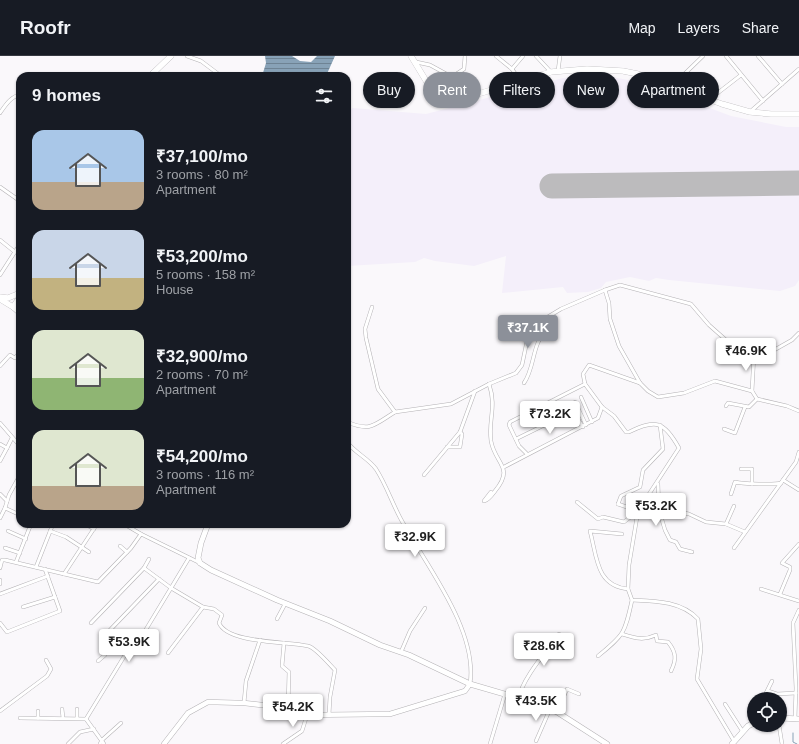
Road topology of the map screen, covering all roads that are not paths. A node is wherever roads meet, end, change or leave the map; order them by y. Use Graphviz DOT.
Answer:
graph roads {
  1 [pos="171,56"];
  2 [pos="187,56"];
  3 [pos="411,56"];
  4 [pos="465,56"];
  5 [pos="496,56"];
  6 [pos="524,56"];
  7 [pos="536,56"];
  8 [pos="560,56"];
  9 [pos="703,56"];
  10 [pos="726,56"];
  11 [pos="758,56"];
  12 [pos="414,62"];
  13 [pos="512,69"];
  14 [pos="799,69"];
  15 [pos="558,71"];
  16 [pos="154,72"];
  17 [pos="215,72"];
  18 [pos="514,72"];
  19 [pos="551,72"];
  20 [pos="627,72"];
  21 [pos="686,72"];
  22 [pos="741,75"];
  23 [pos="782,84"];
  24 [pos="489,91"];
  25 [pos="719,92"];
  26 [pos="16,97"];
  27 [pos="763,101"];
  28 [pos="719,103"];
  29 [pos="750,112"];
  30 [pos="0,113"];
  31 [pos="799,114"];
  32 [pos="0,187"];
  33 [pos="16,198"];
  34 [pos="0,240"];
  35 [pos="15,252"];
  36 [pos="0,275"];
  37 [pos="605,290"];
  38 [pos="16,295"];
  39 [pos="0,298"];
  40 [pos="16,303"];
  41 [pos="13,307"];
  42 [pos="372,307"];
  43 [pos="16,310"];
  44 [pos="538,325"];
  45 [pos="549,329"];
  46 [pos="545,332"];
  47 [pos="799,333"];
  48 [pos="754,354"];
  49 [pos="16,357"];
  50 [pos="0,366"];
  51 [pos="524,383"];
  52 [pos="640,383"];
  53 [pos="489,384"];
  54 [pos="585,384"];
  55 [pos="475,391"];
  56 [pos="752,391"];
  57 [pos="581,397"];
  58 [pos="757,399"];
  59 [pos="575,402"];
  60 [pos="726,406"];
  61 [pos="602,407"];
  62 [pos="745,408"];
  63 [pos="799,411"];
  64 [pos="395,412"];
  65 [pos="592,422"];
  66 [pos="0,423"];
  67 [pos="351,424"];
  68 [pos="660,425"];
  69 [pos="584,426"];
  70 [pos="724,429"];
  71 [pos="460,432"];
  72 [pos="12,438"];
  73 [pos="516,439"];
  74 [pos="16,442"];
  75 [pos="0,444"];
  76 [pos="351,446"];
  77 [pos="447,447"];
  78 [pos="7,448"];
  79 [pos="799,452"];
  80 [pos="527,454"];
  81 [pos="0,461"];
  82 [pos="504,467"];
  83 [pos="741,470"];
  84 [pos="424,475"];
  85 [pos="659,480"];
  86 [pos="782,481"];
  87 [pos="16,483"];
  88 [pos="752,484"];
  89 [pos="799,490"];
  90 [pos="491,492"];
  91 [pos="0,494"];
  92 [pos="730,494"];
  93 [pos="7,502"];
  94 [pos="577,502"];
  95 [pos="734,506"];
  96 [pos="5,508"];
  97 [pos="658,510"];
  98 [pos="638,511"];
  99 [pos="16,513"];
  100 [pos="0,518"];
  101 [pos="726,524"];
  102 [pos="30,528"];
  103 [pos="51,528"];
  104 [pos="131,528"];
  105 [pos="207,528"];
  106 [pos="94,529"];
  107 [pos="8,531"];
  108 [pos="50,531"];
  109 [pos="745,532"];
  110 [pos="141,534"];
  111 [pos="622,534"];
  112 [pos="26,539"];
  113 [pos="799,544"];
  114 [pos="120,546"];
  115 [pos="82,547"];
  116 [pos="5,548"];
  117 [pos="734,548"];
  118 [pos="89,552"];
  119 [pos="127,552"];
  120 [pos="692,552"];
  121 [pos="20,553"];
  122 [pos="189,558"];
  123 [pos="150,559"];
  124 [pos="16,562"];
  125 [pos="200,563"];
  126 [pos="36,567"];
  127 [pos="0,568"];
  128 [pos="144,568"];
  129 [pos="45,570"];
  130 [pos="64,574"];
  131 [pos="48,576"];
  132 [pos="159,579"];
  133 [pos="0,580"];
  134 [pos="0,584"];
  135 [pos="171,588"];
  136 [pos="628,589"];
  137 [pos="761,589"];
  138 [pos="0,594"];
  139 [pos="780,594"];
  140 [pos="55,597"];
  141 [pos="632,600"];
  142 [pos="799,601"];
  143 [pos="285,604"];
  144 [pos="23,607"];
  145 [pos="203,607"];
  146 [pos="425,608"];
  147 [pos="799,610"];
  148 [pos="277,619"];
  149 [pos="0,623"];
  150 [pos="91,623"];
  151 [pos="110,630"];
  152 [pos="559,634"];
  153 [pos="622,634"];
  154 [pos="142,636"];
  155 [pos="260,640"];
  156 [pos="284,643"];
  157 [pos="401,652"];
  158 [pos="168,653"];
  159 [pos="598,656"];
  160 [pos="46,660"];
  161 [pos="98,661"];
  162 [pos="671,671"];
  163 [pos="772,681"];
  164 [pos="470,684"];
  165 [pos="768,691"];
  166 [pos="796,693"];
  167 [pos="505,694"];
  168 [pos="579,694"];
  169 [pos="519,698"];
  170 [pos="244,703"];
  171 [pos="725,704"];
  172 [pos="288,708"];
  173 [pos="62,709"];
  174 [pos="77,709"];
  175 [pos="550,709"];
  176 [pos="0,711"];
  177 [pos="38,711"];
  178 [pos="557,712"];
  179 [pos="307,715"];
  180 [pos="329,715"];
  181 [pos="20,718"];
  182 [pos="38,718"];
  183 [pos="63,718"];
  184 [pos="77,718"];
  185 [pos="787,718"];
  186 [pos="86,719"];
  187 [pos="797,719"];
  188 [pos="121,723"];
  189 [pos="94,729"];
  190 [pos="747,729"];
  191 [pos="743,732"];
  192 [pos="780,732"];
  193 [pos="536,741"];
  194 [pos="101,742"];
  195 [pos="599,742"];
  196 [pos="733,743"];
  197 [pos="68,744"];
  198 [pos="104,744"];
  199 [pos="164,744"];
  200 [pos="283,744"];
  201 [pos="490,744"];
  202 [pos="607,744"];
  203 [pos="782,744"];
  1 -- 16 [label="highway"];
  2 -- 17 [label="street"];
  3 -- 12 [label="highway"];
  4 -- 12 [label="street"];
  5 -- 13 [label="street"];
  6 -- 13 [label="street"];
  7 -- 19 [label="street"];
  8 -- 15 [label="street"];
  9 -- 21 [label="street"];
  10 -- 22 [label="street"];
  11 -- 23 [label="street"];
  12 -- 24 [label="highway"];
  13 -- 18 [label="street"];
  14 -- 23 [label="street"];
  15 -- 19 [label="highway"];
  15 -- 20 [label="highway"];
  22 -- 25 [label="street"];
  22 -- 27 [label="street"];
  23 -- 27 [label="street"];
  26 -- 30 [label="street"];
  27 -- 29 [label="street"];
  28 -- 29 [label="highway"];
  29 -- 31 [label="highway"];
  32 -- 33 [label="street"];
  34 -- 35 [label="street"];
  35 -- 36 [label="street"];
  37 -- 44 [label="street"];
  37 -- 48 [label="street"];
  37 -- 52 [label="street"];
  38 -- 39 [label="highway"];
  39 -- 41 [label="highway"];
  40 -- 41 [label="highway"];
  41 -- 43 [label="main road"];
  42 -- 64 [label="street"];
  44 -- 46 [label="street"];
  44 -- 53 [label="street"];
  45 -- 46 [label="street"];
  46 -- 51 [label="street"];
  47 -- 48 [label="street"];
  48 -- 56 [label="street"];
  49 -- 50 [label="street"];
  52 -- 54 [label="street"];
  52 -- 56 [label="street"];
  53 -- 55 [label="street"];
  53 -- 82 [label="street"];
  54 -- 61 [label="street"];
  54 -- 73 [label="street"];
  55 -- 64 [label="street"];
  55 -- 71 [label="street"];
  56 -- 58 [label="street"];
  57 -- 65 [label="street"];
  58 -- 62 [label="street"];
  58 -- 63 [label="street"];
  59 -- 69 [label="street"];
  60 -- 62 [label="street"];
  61 -- 65 [label="street"];
  61 -- 68 [label="street"];
  62 -- 70 [label="street"];
  64 -- 67 [label="street"];
  65 -- 69 [label="street"];
  66 -- 72 [label="street"];
  68 -- 85 [label="street"];
  68 -- 98 [label="street"];
  69 -- 73 [label="street"];
  69 -- 80 [label="street"];
  71 -- 77 [label="street"];
  71 -- 77 [label="street"];
  72 -- 74 [label="street"];
  72 -- 78 [label="street"];
  73 -- 80 [label="street"];
  75 -- 78 [label="street"];
  76 -- 164 [label="street"];
  77 -- 84 [label="street"];
  78 -- 81 [label="street"];
  79 -- 86 [label="street"];
  80 -- 82 [label="street"];
  82 -- 90 [label="street"];
  83 -- 88 [label="street"];
  85 -- 97 [label="street"];
  85 -- 98 [label="street"];
  86 -- 88 [label="street"];
  86 -- 89 [label="street"];
  86 -- 109 [label="street"];
  87 -- 93 [label="street"];
  88 -- 92 [label="street"];
  91 -- 93 [label="street"];
  93 -- 96 [label="street"];
  94 -- 98 [label="street"];
  95 -- 101 [label="street"];
  96 -- 99 [label="street"];
  96 -- 100 [label="street"];
  97 -- 101 [label="street"];
  97 -- 120 [label="street"];
  98 -- 136 [label="street"];
  101 -- 109 [label="street"];
  102 -- 112 [label="street"];
  103 -- 108 [label="street"];
  104 -- 110 [label="street"];
  105 -- 125 [label="main road"];
  106 -- 115 [label="street"];
  107 -- 112 [label="street"];
  108 -- 115 [label="street"];
  108 -- 126 [label="street"];
  109 -- 117 [label="street"];
  110 -- 119 [label="street"];
  110 -- 122 [label="street"];
  111 -- 136 [label="street"];
  112 -- 121 [label="street"];
  113 -- 139 [label="street"];
  114 -- 119 [label="street"];
  115 -- 118 [label="street"];
  115 -- 130 [label="street"];
  116 -- 121 [label="street"];
  119 -- 130 [label="street"];
  121 -- 124 [label="street"];
  122 -- 125 [label="street"];
  122 -- 135 [label="street"];
  123 -- 128 [label="street"];
  124 -- 126 [label="street"];
  124 -- 127 [label="street"];
  125 -- 143 [label="main road"];
  126 -- 129 [label="street"];
  128 -- 132 [label="street"];
  128 -- 150 [label="street"];
  129 -- 130 [label="street"];
  129 -- 131 [label="street"];
  131 -- 138 [label="street"];
  131 -- 140 [label="street"];
  132 -- 135 [label="street"];
  132 -- 151 [label="street"];
  133 -- 134 [label="street"];
  135 -- 145 [label="street"];
  135 -- 154 [label="street"];
  136 -- 141 [label="street"];
  137 -- 139 [label="street"];
  139 -- 142 [label="street"];
  140 -- 144 [label="street"];
  140 -- 149 [label="street"];
  141 -- 153 [label="street"];
  141 -- 196 [label="street"];
  143 -- 148 [label="street"];
  143 -- 157 [label="main road"];
  145 -- 155 [label="street"];
  145 -- 158 [label="street"];
  146 -- 157 [label="street"];
  147 -- 166 [label="street"];
  152 -- 169 [label="street"];
  153 -- 159 [label="street"];
  153 -- 162 [label="street"];
  155 -- 156 [label="street"];
  155 -- 170 [label="street"];
  156 -- 172 [label="street"];
  156 -- 180 [label="street"];
  157 -- 164 [label="main road"];
  160 -- 176 [label="street"];
  161 -- 186 [label="street"];
  163 -- 165 [label="street"];
  164 -- 167 [label="main road"];
  164 -- 180 [label="street"];
  165 -- 166 [label="street"];
  166 -- 187 [label="street"];
  167 -- 169 [label="main road"];
  167 -- 201 [label="street"];
  168 -- 178 [label="street"];
  169 -- 175 [label="main road"];
  170 -- 172 [label="street"];
  170 -- 199 [label="street"];
  171 -- 191 [label="street"];
  172 -- 179 [label="street"];
  173 -- 183 [label="street"];
  174 -- 184 [label="street"];
  175 -- 178 [label="main road"];
  175 -- 193 [label="street"];
  177 -- 182 [label="street"];
  178 -- 195 [label="main road"];
  179 -- 180 [label="street"];
  179 -- 200 [label="street"];
  181 -- 182 [label="street"];
  182 -- 183 [label="street"];
  183 -- 184 [label="street"];
  184 -- 186 [label="street"];
  185 -- 187 [label="main road"];
  186 -- 189 [label="street"];
  188 -- 194 [label="street"];
  189 -- 194 [label="street"];
  189 -- 197 [label="street"];
  190 -- 191 [label="main road"];
  191 -- 196 [label="main road"];
  192 -- 203 [label="street"];
  194 -- 198 [label="street"];
  195 -- 202 [label="main road"];
}
